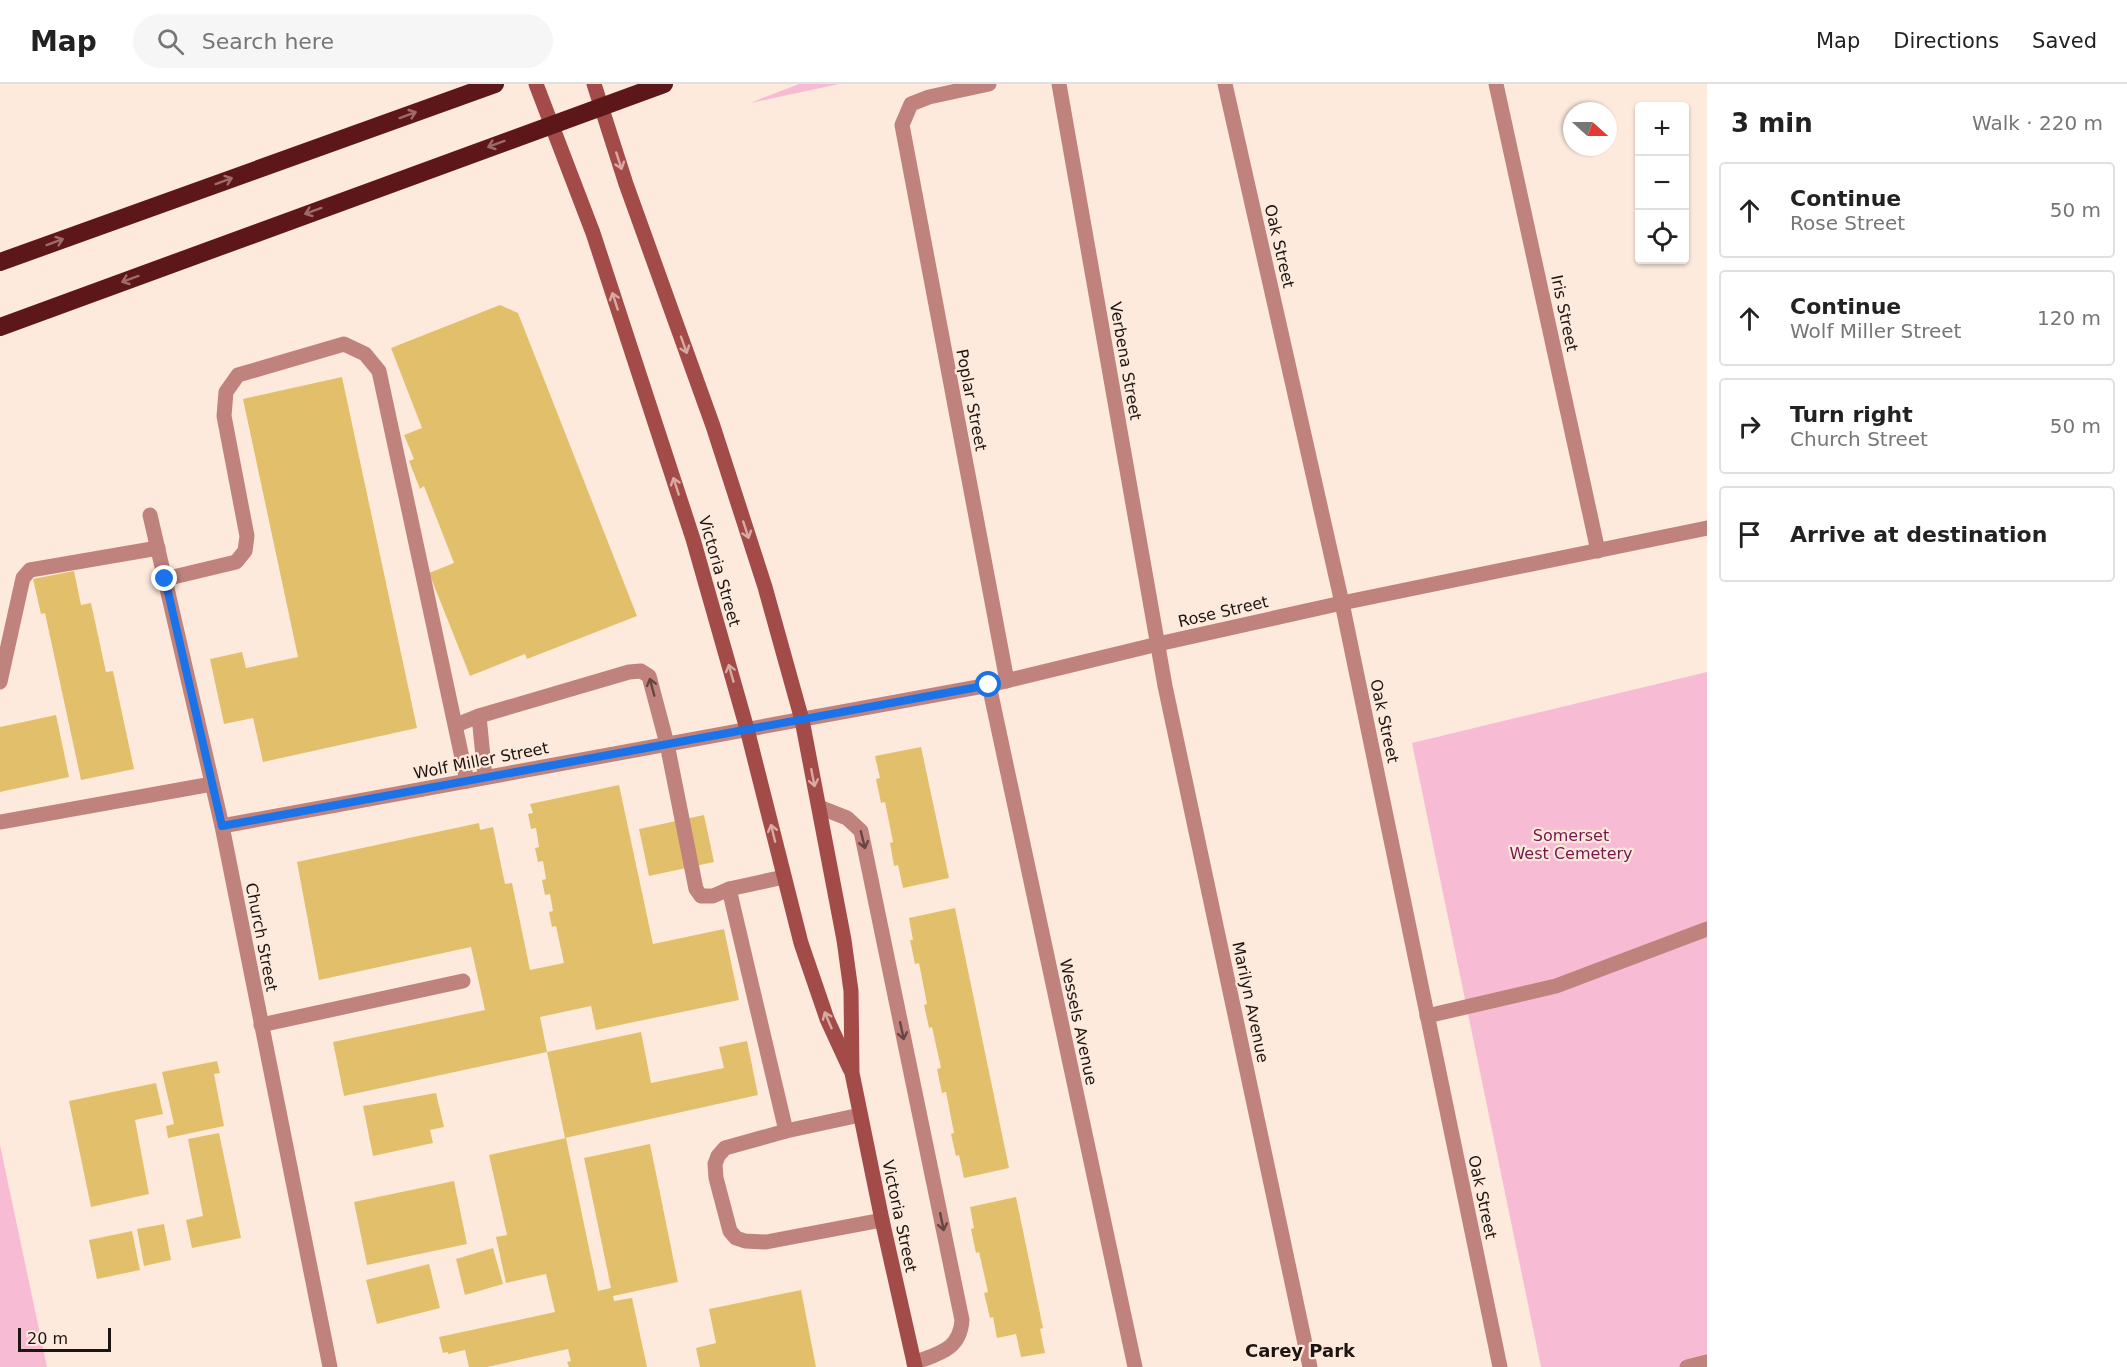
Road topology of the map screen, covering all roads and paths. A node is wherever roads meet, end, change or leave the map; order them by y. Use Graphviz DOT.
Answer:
graph roads {
  1 [pos="495,84"];
  2 [pos="536,84"];
  3 [pos="594,84"];
  4 [pos="664,84"];
  5 [pos="989,84"];
  6 [pos="1059,84"];
  7 [pos="1225,84"];
  8 [pos="1496,84"];
  9 [pos="601,106"];
  10 [pos="551,124"];
  11 [pos="0,262"];
  12 [pos="0,327"];
  13 [pos="150,515"];
  14 [pos="1707,528"];
  15 [pos="158,548"];
  16 [pos="1598,551"];
  17 [pos="165,579"];
  18 [pos="1342,603"];
  19 [pos="1158,644"];
  20 [pos="1007,681"];
  21 [pos="0,682"];
  22 [pos="989,685"];
  23 [pos="479,716"];
  24 [pos="802,720"];
  25 [pos="456,725"];
  26 [pos="747,729"];
  27 [pos="667,744"];
  28 [pos="485,777"];
  29 [pos="467,781"];
  30 [pos="212,784"];
  31 [pos="819,807"];
  32 [pos="0,822"];
  33 [pos="222,826"];
  34 [pos="784,877"];
  35 [pos="729,889"];
  36 [pos="1707,929"];
  37 [pos="463,981"];
  38 [pos="1427,1016"];
  39 [pos="261,1024"];
  40 [pos="852,1073"];
  41 [pos="860,1116"];
  42 [pos="786,1131"];
  43 [pos="882,1220"];
  44 [pos="1707,1362"];
  45 [pos="914,1365"];
  46 [pos="330,1367"];
  47 [pos="1135,1367"];
  48 [pos="1310,1367"];
  49 [pos="1500,1367"];
  50 [pos="1687,1367"];
  11 -- 1 [label="highway, one-way"];
  2 -- 10 [label="main road, Victoria Street"];
  3 -- 9 [label="main road, Victoria Street"];
  4 -- 9 [label="highway"];
  5 -- 20 [label="street, Poplar Street"];
  6 -- 19 [label="street, Verbena Street"];
  7 -- 18 [label="street, Oak Street"];
  8 -- 16 [label="street, Iris Street"];
  9 -- 10 [label="highway"];
  9 -- 24 [label="main road, Victoria Street, one-way"];
  10 -- 12 [label="highway, one-way"];
  26 -- 10 [label="main road, Victoria Street, one-way"];
  13 -- 15 [label="street, Church Street"];
  14 -- 16 [label="street, Rose Street"];
  15 -- 17 [label="street, Church Street"];
  15 -- 21 [label="street"];
  16 -- 18 [label="street, Rose Street"];
  17 -- 25 [label="street"];
  17 -- 30 [label="street, Church Street"];
  18 -- 19 [label="street, Rose Street"];
  18 -- 38 [label="street, Oak Street"];
  19 -- 20 [label="street, Rose Street"];
  19 -- 48 [label="street, Marilyn Avenue"];
  20 -- 22 [label="street, Rose Street"];
  22 -- 24 [label="street, Rose Street"];
  22 -- 47 [label="street, Wessels Avenue"];
  23 -- 25 [label="street"];
  27 -- 23 [label="street, one-way"];
  23 -- 28 [label="street"];
  24 -- 26 [label="street, Rose Street"];
  24 -- 31 [label="main road, Victoria Street, one-way"];
  25 -- 29 [label="street"];
  26 -- 27 [label="street, Wolf Miller Street"];
  34 -- 26 [label="main road, Victoria Street, one-way"];
  27 -- 28 [label="street, Wolf Miller Street"];
  27 -- 35 [label="street"];
  28 -- 29 [label="street, Wolf Miller Street"];
  29 -- 33 [label="street, Wolf Miller Street"];
  30 -- 32 [label="street"];
  30 -- 33 [label="street, Church Street"];
  31 -- 40 [label="main road, Victoria Street"];
  31 -- 45 [label="street, one-way"];
  33 -- 39 [label="street, Church Street"];
  34 -- 35 [label="street"];
  40 -- 34 [label="main road, Victoria Street, one-way"];
  35 -- 42 [label="street"];
  36 -- 38 [label="street"];
  37 -- 39 [label="street"];
  38 -- 49 [label="street, Oak Street"];
  39 -- 46 [label="street, Church Street"];
  40 -- 41 [label="main road, Victoria Street"];
  41 -- 42 [label="street"];
  41 -- 43 [label="main road, Victoria Street"];
  42 -- 43 [label="street"];
  43 -- 45 [label="main road, Victoria Street"];
  44 -- 50 [label="street"];
}
